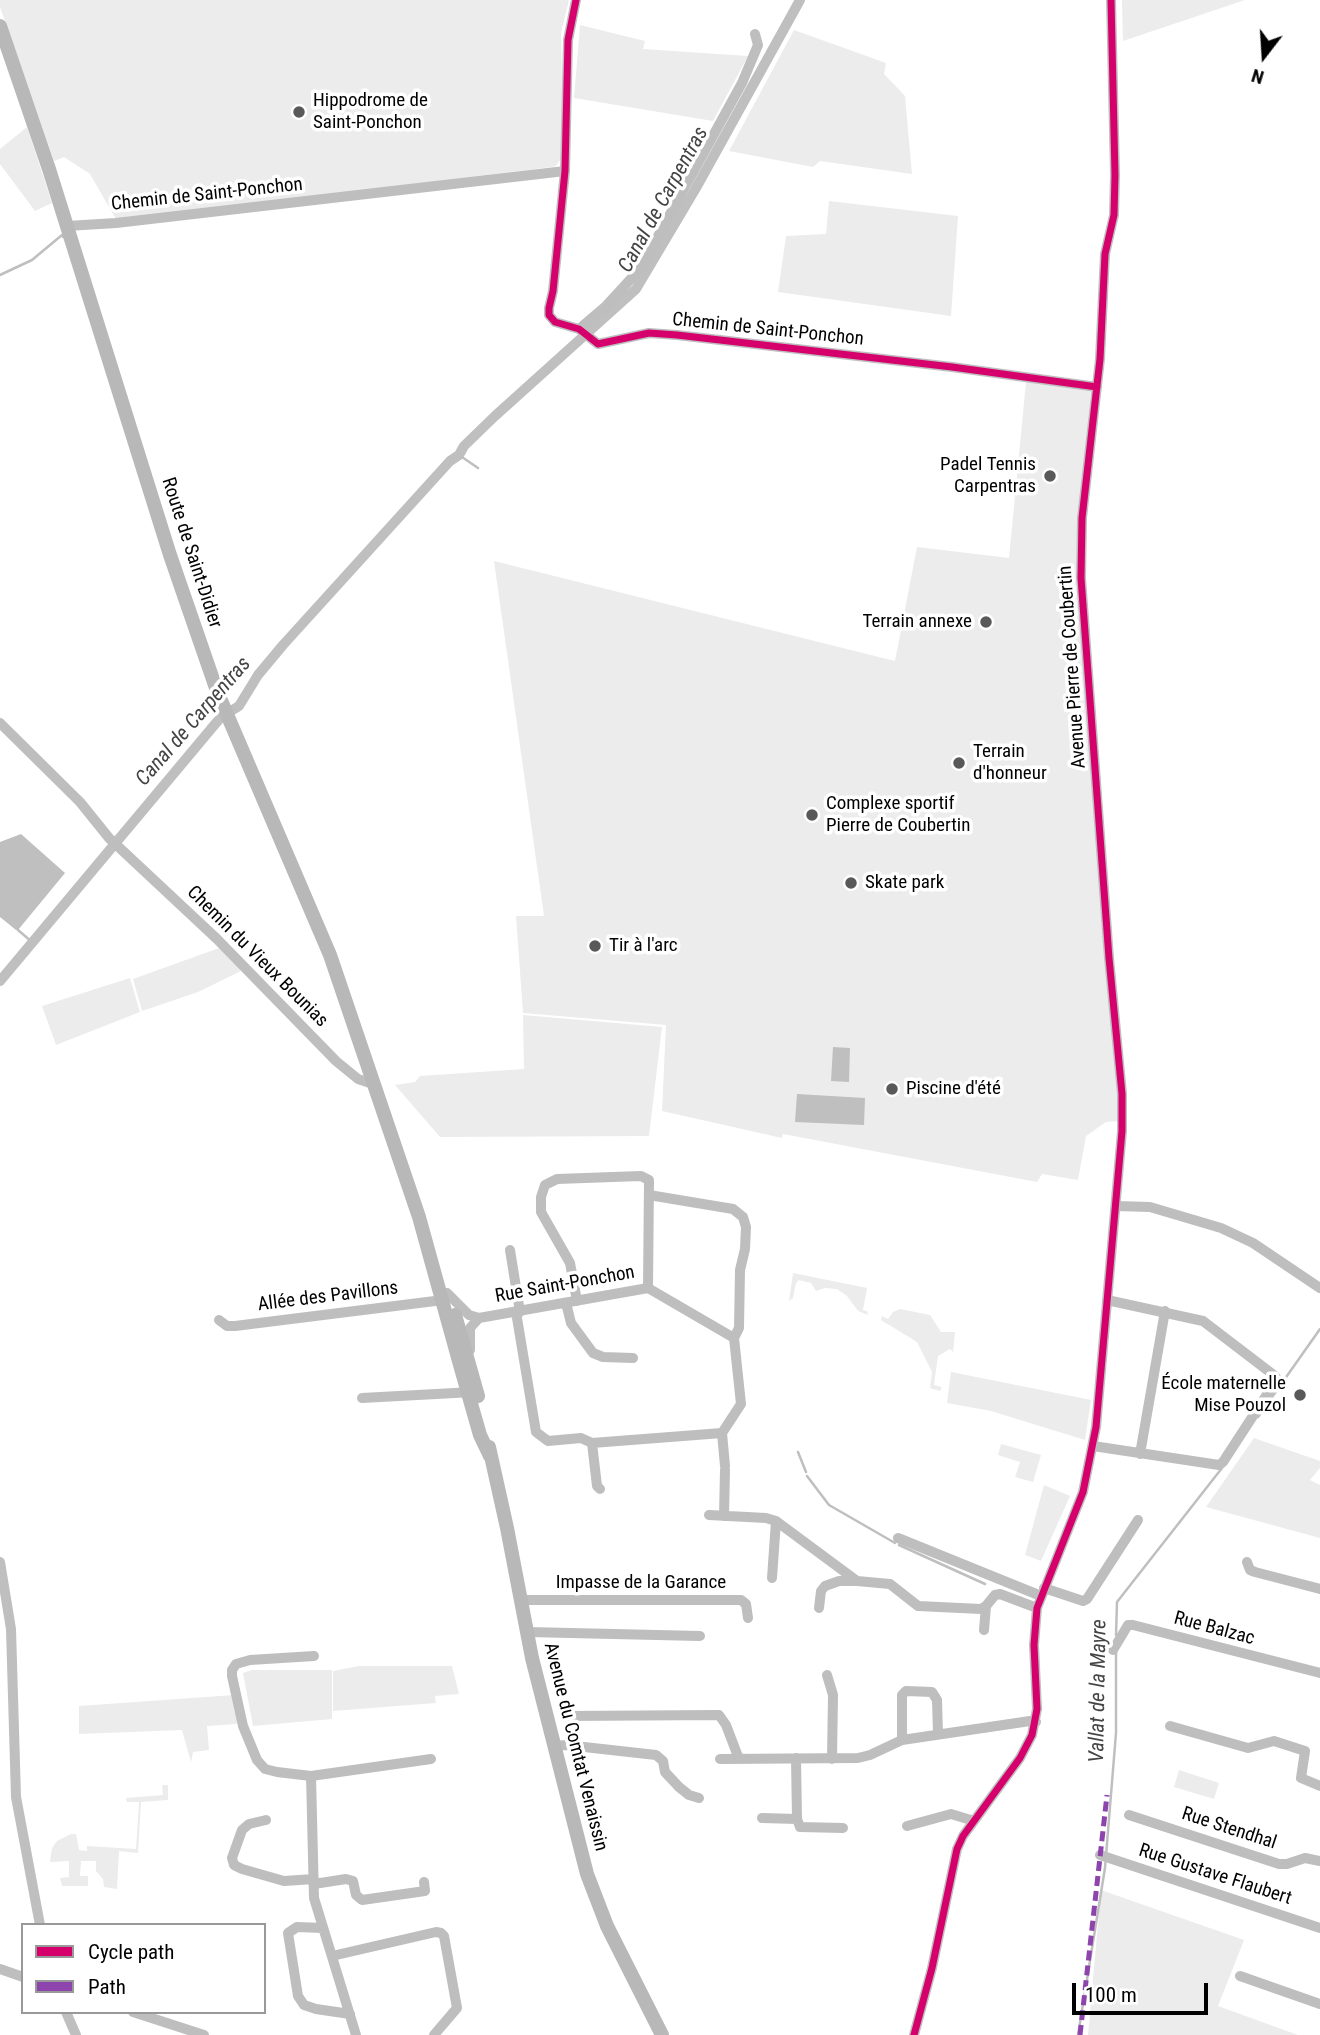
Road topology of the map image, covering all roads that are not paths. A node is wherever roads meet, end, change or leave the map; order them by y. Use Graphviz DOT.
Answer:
graph roads {
  1 [pos="576,0"];
  2 [pos="1111,0"];
  3 [pos="0,26"];
  4 [pos="755,34"];
  5 [pos="565,172"];
  6 [pos="67,226"];
  7 [pos="580,330"];
  8 [pos="1097,387"];
  9 [pos="0,723"];
  10 [pos="374,1082"];
  11 [pos="649,1195"];
  12 [pos="1115,1206"];
  13 [pos="510,1250"];
  14 [pos="648,1288"];
  15 [pos="1320,1288"];
  16 [pos="1107,1300"];
  17 [pos="445,1301"];
  18 [pos="572,1302"];
  19 [pos="1165,1311"];
  20 [pos="518,1312"];
  21 [pos="470,1319"];
  22 [pos="219,1320"];
  23 [pos="734,1338"];
  24 [pos="455,1346"];
  25 [pos="633,1358"];
  26 [pos="473,1392"];
  27 [pos="362,1398"];
  28 [pos="722,1433"];
  29 [pos="592,1443"];
  30 [pos="1093,1447"];
  31 [pos="1140,1454"];
  32 [pos="600,1489"];
  33 [pos="709,1515"];
  34 [pos="724,1516"];
  35 [pos="1138,1520"];
  36 [pos="776,1521"];
  37 [pos="898,1538"];
  38 [pos="1247,1562"];
  39 [pos="772,1578"];
  40 [pos="857,1581"];
  41 [pos="1320,1589"];
  42 [pos="1042,1592"];
  43 [pos="521,1600"];
  44 [pos="986,1606"];
  45 [pos="820,1608"];
  46 [pos="1037,1608"];
  47 [pos="748,1618"];
  48 [pos="984,1630"];
  49 [pos="527,1632"];
  50 [pos="700,1636"];
  51 [pos="1113,1650"];
  52 [pos="314,1656"];
  53 [pos="1320,1673"];
  54 [pos="827,1675"];
  55 [pos="565,1716"];
  56 [pos="1036,1722"];
  57 [pos="1170,1726"];
  58 [pos="938,1734"];
  59 [pos="902,1740"];
  60 [pos="555,1746"];
  61 [pos="796,1758"];
  62 [pos="431,1759"];
  63 [pos="720,1759"];
  64 [pos="739,1759"];
  65 [pos="832,1759"];
  66 [pos="311,1776"];
  67 [pos="1320,1786"];
  68 [pos="699,1798"];
  69 [pos="1129,1815"];
  70 [pos="762,1818"];
  71 [pos="797,1819"];
  72 [pos="266,1820"];
  73 [pos="974,1821"];
  74 [pos="907,1826"];
  75 [pos="843,1828"];
  76 [pos="1100,1855"];
  77 [pos="1320,1861"];
  78 [pos="314,1882"];
  79 [pos="424,1882"];
  80 [pos="323,1928"];
  81 [pos="1320,1928"];
  82 [pos="332,1956"];
  83 [pos="0,1969"];
  84 [pos="21,1976"];
  85 [pos="1240,1976"];
  86 [pos="1320,2004"];
  87 [pos="139,2014"];
  88 [pos="350,2014"];
  89 [pos="204,2035"];
  90 [pos="356,2035"];
  91 [pos="434,2035"];
  92 [pos="662,2035"];
  93 [pos="914,2035"];
  1 -- 5 [label="street"];
  2 -- 8 [label="street, Avenue Pierre de Coubertin"];
  3 -- 6 [label="main road, Route de Saint-Didier"];
  4 -- 7 [label="street"];
  5 -- 6 [label="street, Chemin de Saint-Ponchon"];
  5 -- 7 [label="street, Chemin de Saint-Ponchon"];
  6 -- 10 [label="main road, Route de Saint-Didier"];
  7 -- 8 [label="street, Chemin de Saint-Ponchon"];
  8 -- 12 [label="street, Avenue Pierre de Coubertin"];
  9 -- 10 [label="street, Chemin du Vieux Bounias"];
  10 -- 17 [label="main road, Avenue du Comtat Venaissin"];
  11 -- 14 [label="street"];
  11 -- 18 [label="street"];
  11 -- 23 [label="street"];
  12 -- 15 [label="street"];
  12 -- 16 [label="street, Avenue Pierre de Coubertin"];
  13 -- 20 [label="street"];
  14 -- 18 [label="street, Rue Saint-Ponchon"];
  14 -- 23 [label="street, Rue Saint-Ponchon"];
  16 -- 19 [label="street"];
  16 -- 30 [label="street, Avenue Pierre de Coubertin"];
  17 -- 21 [label="main road, Avenue du Comtat Venaissin"];
  17 -- 22 [label="street, Allée des Pavillons"];
  17 -- 24 [label="main road, Avenue du Comtat Venaissin"];
  18 -- 20 [label="street, Rue Saint-Ponchon"];
  18 -- 25 [label="street"];
  19 -- 31 [label="street"];
  19 -- 31 [label="street"];
  20 -- 21 [label="street, Rue Saint-Ponchon"];
  20 -- 29 [label="street"];
  21 -- 24 [label="street"];
  21 -- 26 [label="main road, Avenue du Comtat Venaissin"];
  23 -- 28 [label="street"];
  24 -- 26 [label="main road, Avenue du Comtat Venaissin"];
  26 -- 27 [label="street"];
  26 -- 43 [label="main road, Avenue du Comtat Venaissin"];
  28 -- 29 [label="street"];
  28 -- 34 [label="street"];
  29 -- 32 [label="street"];
  30 -- 31 [label="street"];
  30 -- 42 [label="street, Avenue Pierre de Coubertin"];
  33 -- 34 [label="street"];
  34 -- 36 [label="street"];
  35 -- 42 [label="street"];
  36 -- 39 [label="street"];
  36 -- 40 [label="street"];
  37 -- 42 [label="street"];
  38 -- 41 [label="street"];
  40 -- 44 [label="street"];
  40 -- 45 [label="street"];
  42 -- 46 [label="street"];
  43 -- 47 [label="street, Impasse de la Garance"];
  43 -- 49 [label="main road, Avenue du Comtat Venaissin"];
  44 -- 46 [label="street"];
  44 -- 48 [label="street"];
  46 -- 56 [label="street"];
  49 -- 50 [label="street"];
  49 -- 60 [label="main road, Avenue du Comtat Venaissin"];
  51 -- 53 [label="street, Rue Balzac"];
  52 -- 66 [label="street"];
  54 -- 65 [label="street"];
  55 -- 64 [label="street"];
  56 -- 58 [label="street"];
  56 -- 73 [label="street"];
  57 -- 67 [label="street"];
  58 -- 59 [label="street"];
  58 -- 59 [label="street"];
  59 -- 65 [label="street"];
  60 -- 68 [label="street"];
  60 -- 92 [label="main road, Avenue du Comtat Venaissin"];
  61 -- 64 [label="street"];
  61 -- 65 [label="street"];
  61 -- 71 [label="street"];
  62 -- 66 [label="street"];
  63 -- 64 [label="street"];
  66 -- 78 [label="street"];
  69 -- 77 [label="street, Rue Stendhal"];
  70 -- 71 [label="street"];
  71 -- 75 [label="street"];
  72 -- 78 [label="street"];
  73 -- 74 [label="street"];
  73 -- 93 [label="street"];
  76 -- 81 [label="street, Rue Gustave Flaubert"];
  78 -- 79 [label="street"];
  78 -- 80 [label="street"];
  80 -- 82 [label="street"];
  80 -- 88 [label="street"];
  82 -- 88 [label="street"];
  82 -- 91 [label="street"];
  83 -- 84 [label="street"];
  85 -- 86 [label="street"];
  87 -- 89 [label="street"];
  88 -- 90 [label="street"];
}
